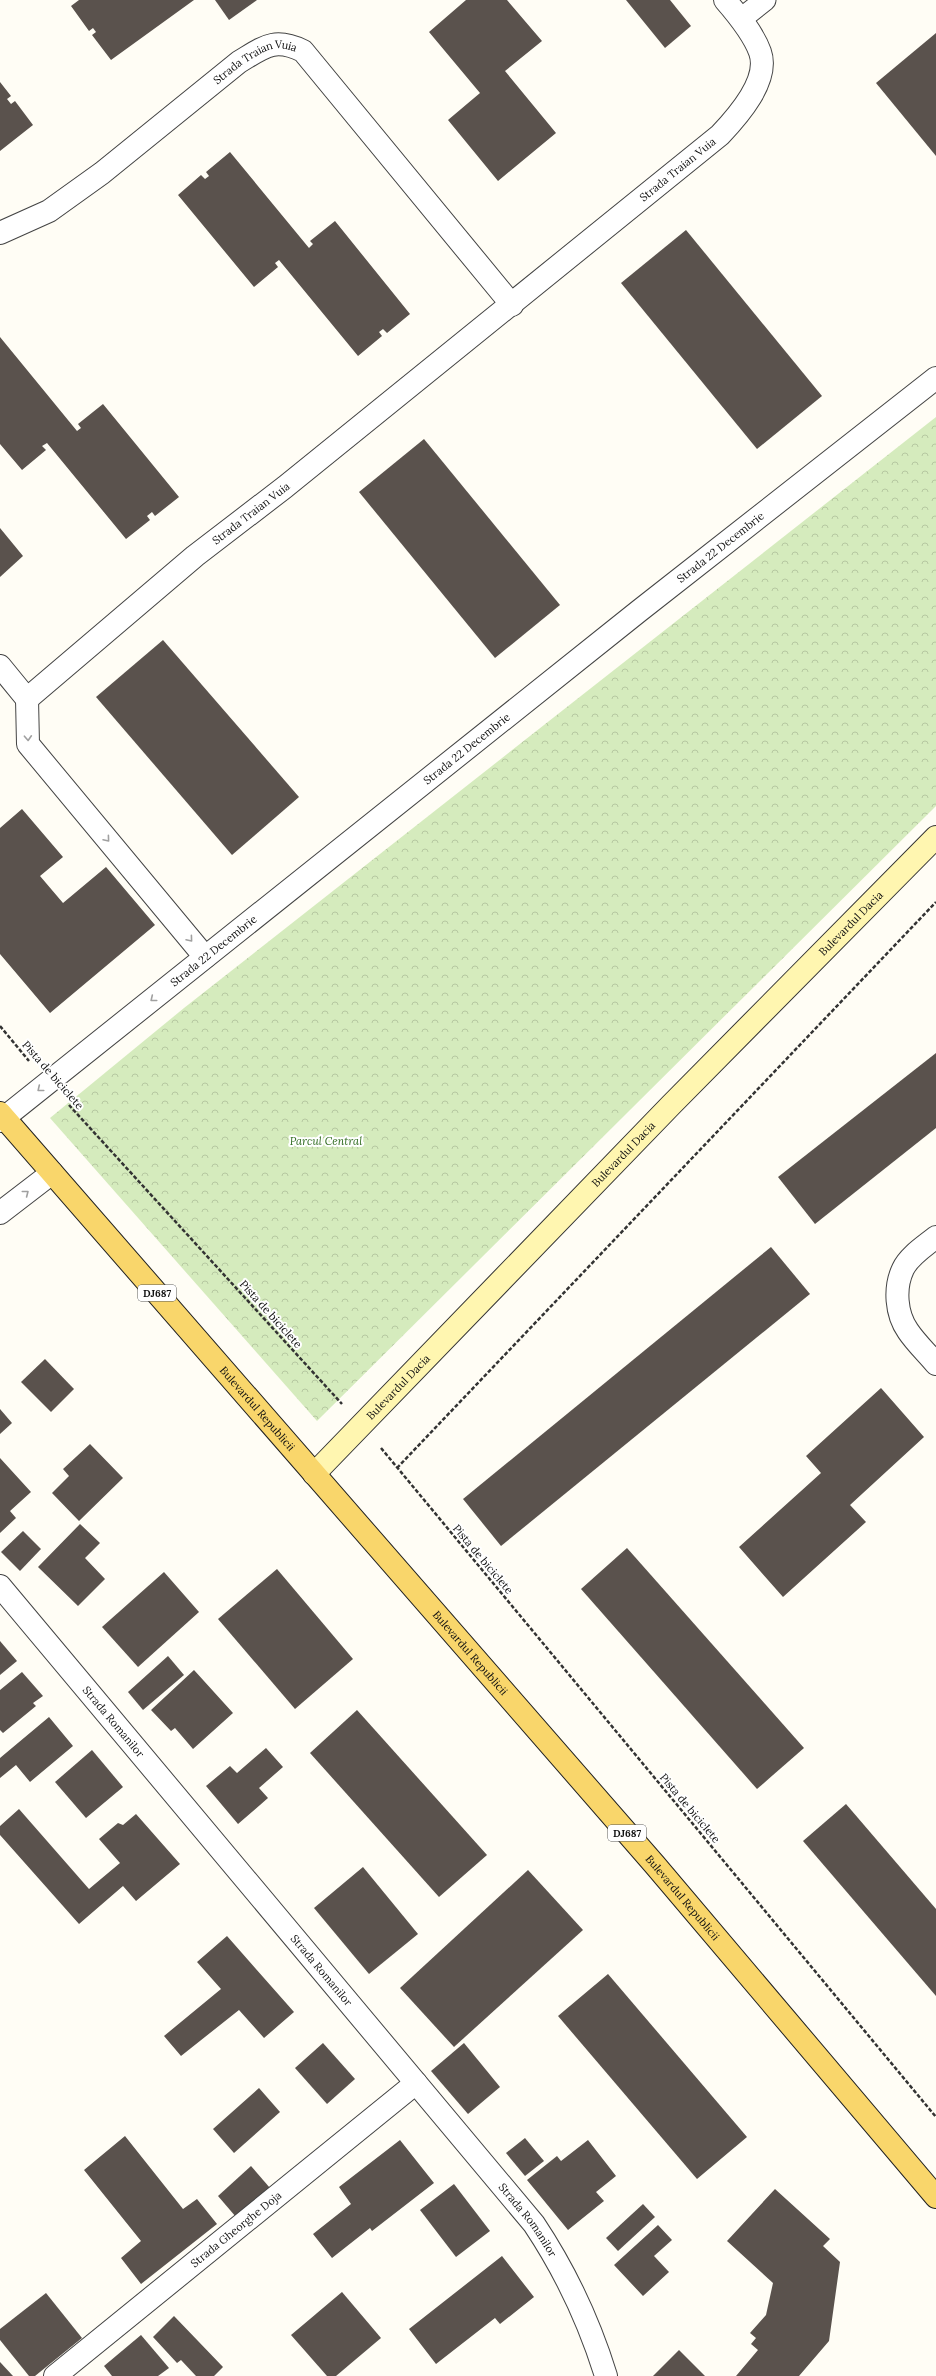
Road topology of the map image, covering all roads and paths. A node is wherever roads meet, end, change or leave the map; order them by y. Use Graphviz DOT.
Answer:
graph roads {
  1 [pos="725,0"];
  2 [pos="766,0"];
  3 [pos="741,19"];
  4 [pos="0,233"];
  5 [pos="512,304"];
  6 [pos="936,378"];
  7 [pos="0,666"];
  8 [pos="27,699"];
  9 [pos="936,837"];
  10 [pos="936,902"];
  11 [pos="205,957"];
  12 [pos="0,1026"];
  13 [pos="48,1083"];
  14 [pos="1,1118"];
  15 [pos="52,1173"];
  16 [pos="0,1213"];
  17 [pos="936,1237"];
  18 [pos="936,1364"];
  19 [pos="362,1426"];
  20 [pos="398,1468"];
  21 [pos="314,1474"];
  22 [pos="0,1586"];
  23 [pos="416,2083"];
  24 [pos="936,2117"];
  25 [pos="936,2197"];
  26 [pos="55,2376"];
  27 [pos="606,2376"];
  1 -- 3 [label="street, Strada Traian Vuia"];
  2 -- 3 [label="lane"];
  3 -- 5 [label="street, Strada Traian Vuia"];
  4 -- 5 [label="street, Strada Traian Vuia"];
  5 -- 8 [label="street, Strada Traian Vuia"];
  6 -- 11 [label="street, Strada 22 Decembrie"];
  7 -- 8 [label="street"];
  8 -- 11 [label="street, one-way"];
  9 -- 19 [label="main road, Bulevardul Dacia"];
  10 -- 20 [label="path"];
  11 -- 13 [label="street, Strada 22 Decembrie, one-way"];
  12 -- 13 [label="path, Pista de biciclete"];
  13 -- 14 [label="street, Strada 22 Decembrie, one-way"];
  13 -- 19 [label="path, Pista de biciclete"];
  14 -- 15 [label="main road, Bulevardul Republicii / DJ687"];
  16 -- 15 [label="street, one-way"];
  15 -- 21 [label="main road, Bulevardul Republicii / DJ687"];
  17 -- 18 [label="street"];
  19 -- 20 [label="path, Pista de biciclete"];
  19 -- 21 [label="main road, Bulevardul Dacia"];
  20 -- 24 [label="path, Pista de biciclete"];
  21 -- 25 [label="main road, Bulevardul Republicii / DJ687"];
  22 -- 23 [label="street, Strada Romanilor"];
  23 -- 26 [label="street, Strada Gheorghe Doja"];
  23 -- 27 [label="street, Strada Romanilor"];
}
